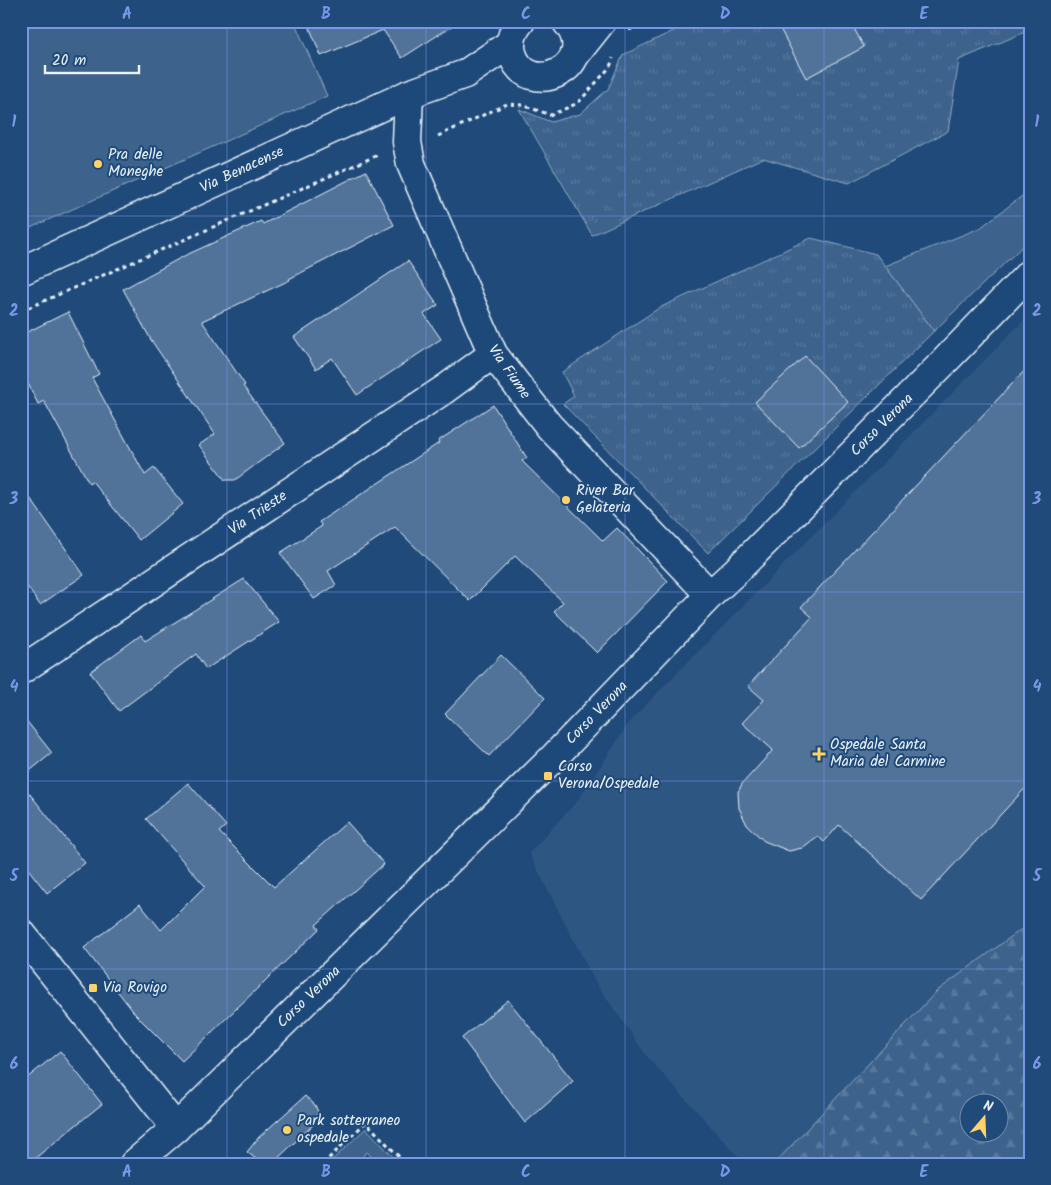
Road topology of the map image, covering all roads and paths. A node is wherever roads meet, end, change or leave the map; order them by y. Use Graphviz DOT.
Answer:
graph roads {
  1 [pos="566,21"];
  2 [pos="648,21"];
  3 [pos="518,27"];
  4 [pos="613,27"];
  5 [pos="614,53"];
  6 [pos="575,55"];
  7 [pos="528,73"];
  8 [pos="466,74"];
  9 [pos="409,94"];
  10 [pos="407,142"];
  11 [pos="21,271"];
  12 [pos="1030,273"];
  13 [pos="21,311"];
  14 [pos="493,354"];
  15 [pos="710,595"];
  16 [pos="21,670"];
  17 [pos="21,933"];
  18 [pos="176,1128"];
  19 [pos="134,1164"];
  20 [pos="322,1164"];
  21 [pos="406,1164"];
  1 -- 6 [label="street"];
  2 -- 4 [label="path"];
  3 -- 7 [label="street, Via Benacense"];
  3 -- 8 [label="street, Via Benacense"];
  4 -- 6 [label="street, Via Benacense"];
  5 -- 10 [label="path"];
  6 -- 7 [label="street, Via Benacense"];
  7 -- 8 [label="street, Via Benacense"];
  8 -- 9 [label="street, Via Benacense"];
  9 -- 10 [label="street, Via Fiume"];
  9 -- 11 [label="street, Via Benacense"];
  10 -- 13 [label="path"];
  10 -- 14 [label="street, Via Fiume"];
  12 -- 15 [label="street, Corso Verona"];
  14 -- 15 [label="street, Via Fiume"];
  14 -- 16 [label="street, Via Trieste"];
  15 -- 18 [label="street, Corso Verona"];
  17 -- 18 [label="street"];
  18 -- 19 [label="street, Corso Verona"];
  20 -- 21 [label="path"];
}
